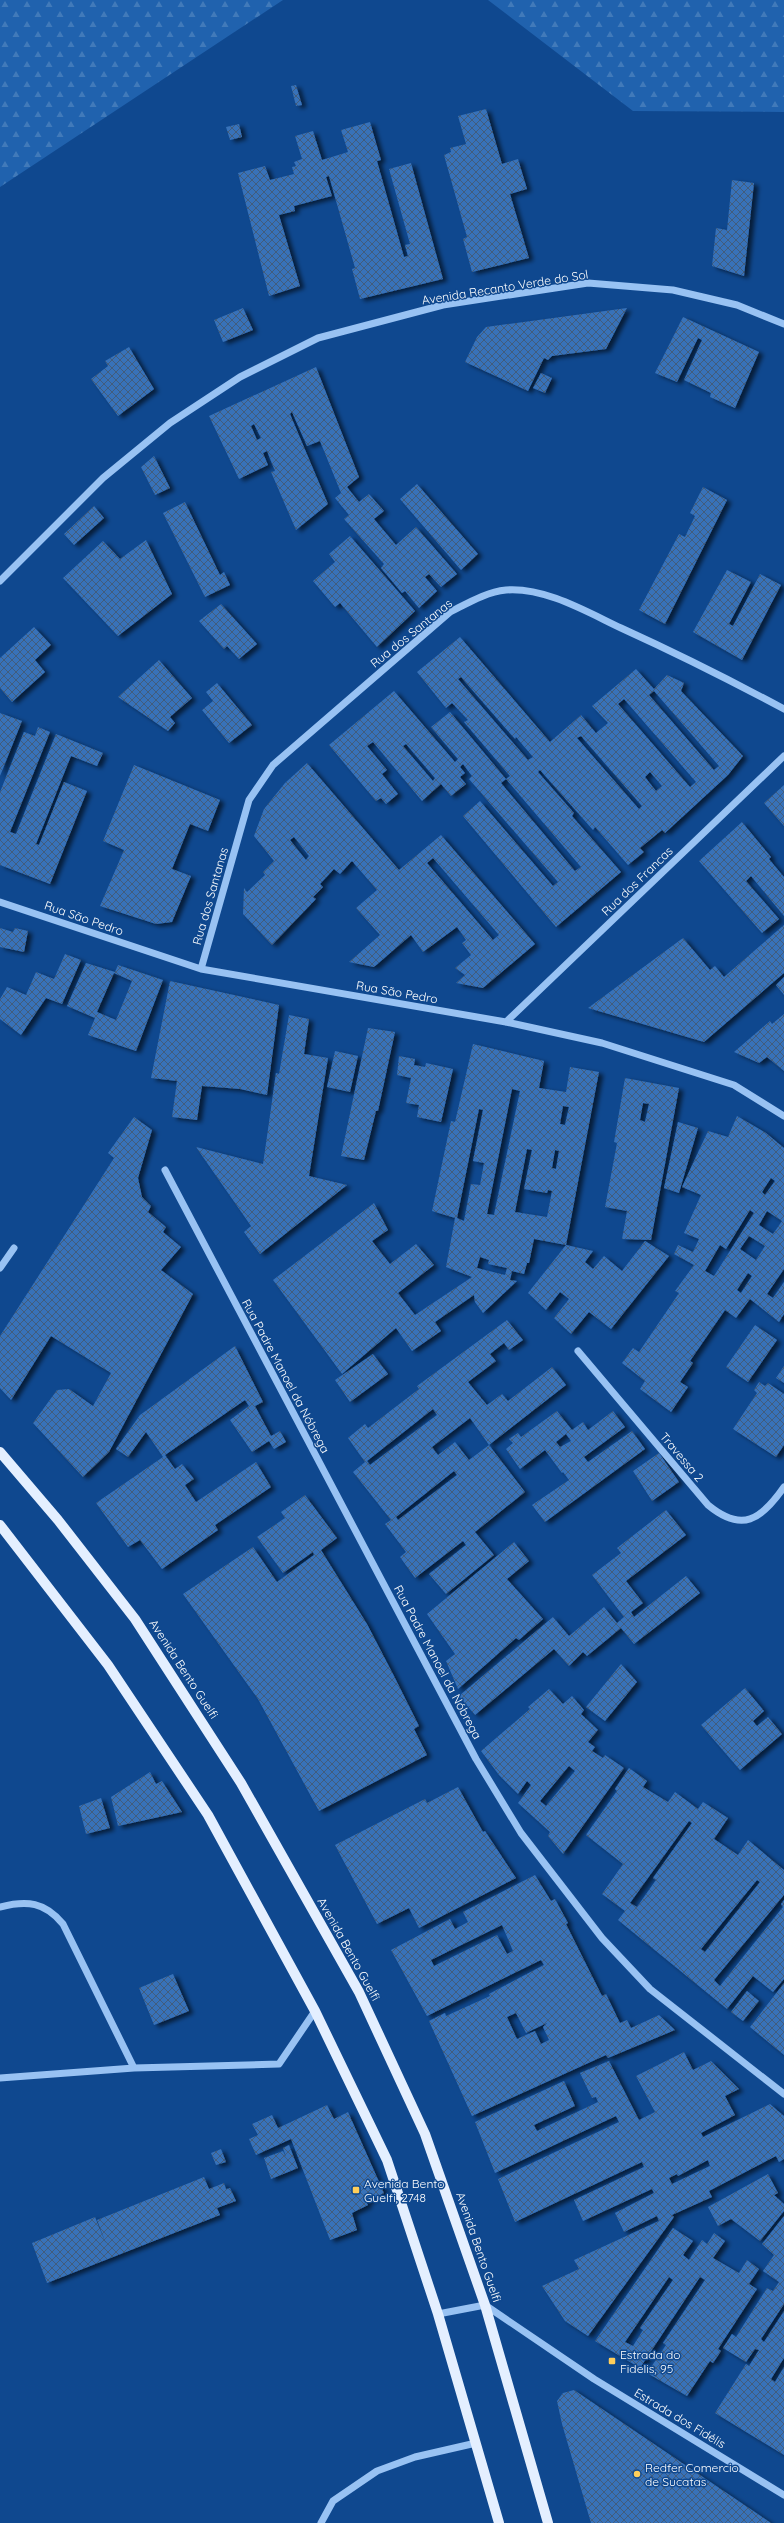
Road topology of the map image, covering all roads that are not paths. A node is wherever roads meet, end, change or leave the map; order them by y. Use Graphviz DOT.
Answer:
graph roads {
  1 [pos="784,324"];
  2 [pos="0,581"];
  3 [pos="784,709"];
  4 [pos="784,756"];
  5 [pos="0,902"];
  6 [pos="201,969"];
  7 [pos="506,1022"];
  8 [pos="784,1116"];
  9 [pos="165,1170"];
  10 [pos="14,1248"];
  11 [pos="0,1268"];
  12 [pos="578,1351"];
  13 [pos="0,1452"];
  14 [pos="784,1487"];
  15 [pos="0,1525"];
  16 [pos="0,1907"];
  17 [pos="315,2011"];
  18 [pos="134,2068"];
  19 [pos="0,2078"];
  20 [pos="784,2094"];
  21 [pos="485,2305"];
  22 [pos="438,2314"];
  23 [pos="476,2443"];
  24 [pos="784,2495"];
  25 [pos="321,2523"];
  26 [pos="499,2523"];
  27 [pos="548,2523"];
  1 -- 2 [label="street, Avenida Recanto Verde do Sol"];
  3 -- 6 [label="street, Rua dos Santanas"];
  4 -- 7 [label="street, Rua dos Francas"];
  5 -- 6 [label="street, Rua São Pedro"];
  6 -- 7 [label="street, Rua São Pedro"];
  7 -- 8 [label="street, Rua São Pedro"];
  9 -- 20 [label="street, Rua Padre Manoel da Nóbrega"];
  10 -- 11 [label="street"];
  12 -- 14 [label="street, Travessa 2"];
  13 -- 21 [label="main road, Avenida Bento Guelfi"];
  15 -- 17 [label="main road"];
  16 -- 18 [label="street"];
  17 -- 18 [label="street"];
  17 -- 22 [label="main road"];
  18 -- 19 [label="street"];
  21 -- 22 [label="street"];
  21 -- 24 [label="street, Estrada dos Fidélis"];
  21 -- 27 [label="main road, Avenida Bento Guelfi"];
  22 -- 23 [label="main road"];
  23 -- 25 [label="street"];
  23 -- 26 [label="main road"];
}
